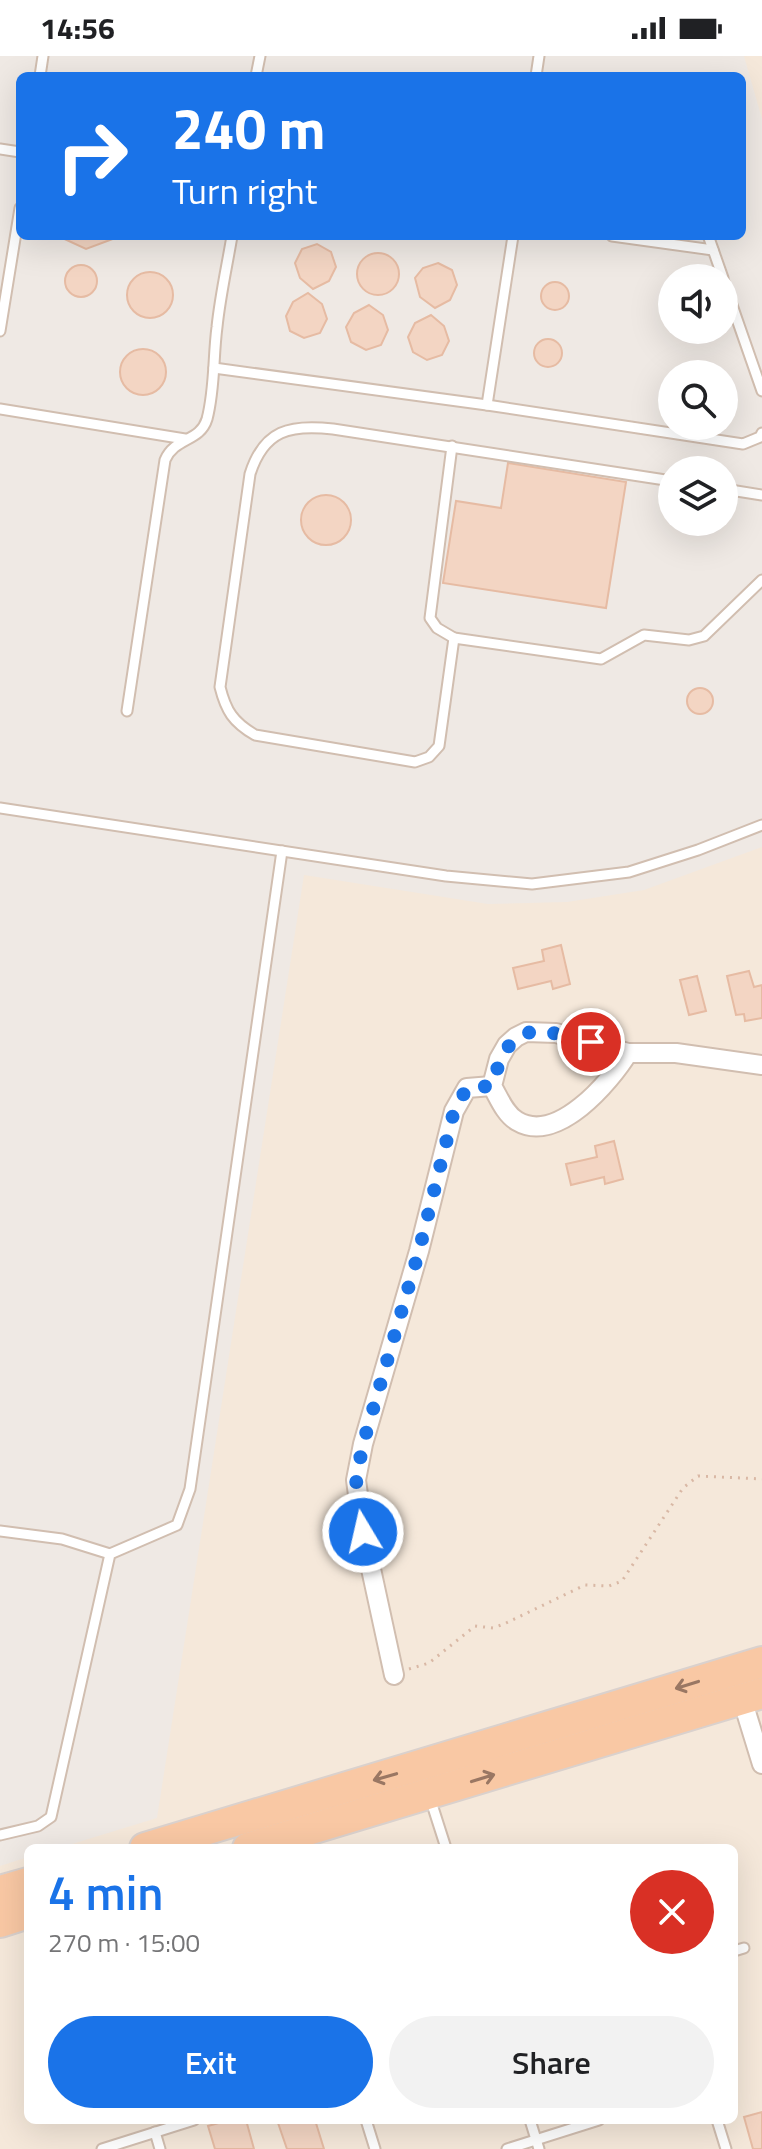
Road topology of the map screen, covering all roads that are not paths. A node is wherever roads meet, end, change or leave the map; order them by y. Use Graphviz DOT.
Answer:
graph roads {
  1 [pos="16,233"];
  2 [pos="231,240"];
  3 [pos="512,240"];
  4 [pos="641,240"];
  5 [pos="710,240"];
  6 [pos="713,250"];
  7 [pos="718,264"];
  8 [pos="738,323"];
  9 [pos="0,331"];
  10 [pos="214,368"];
  11 [pos="762,391"];
  12 [pos="487,405"];
  13 [pos="0,409"];
  14 [pos="762,433"];
  15 [pos="189,439"];
  16 [pos="452,446"];
  17 [pos="658,479"];
  18 [pos="738,491"];
  19 [pos="762,495"];
  20 [pos="762,580"];
  21 [pos="454,638"];
  22 [pos="127,711"];
  23 [pos="0,808"];
  24 [pos="762,825"];
  25 [pos="282,851"];
  26 [pos="628,1053"];
  27 [pos="762,1065"];
  28 [pos="492,1086"];
  29 [pos="0,1531"];
  30 [pos="110,1554"];
  31 [pos="762,1662"];
  32 [pos="394,1675"];
  33 [pos="752,1696"];
  34 [pos="762,1764"];
  35 [pos="426,1780"];
  36 [pos="0,1835"];
  37 [pos="162,1844"];
  38 [pos="258,1844"];
  39 [pos="445,1844"];
  40 [pos="24,1884"];
  41 [pos="0,1891"];
  42 [pos="24,1914"];
  43 [pos="0,1922"];
  44 [pos="181,2124"];
  45 [pos="367,2124"];
  46 [pos="531,2124"];
  47 [pos="589,2124"];
  48 [pos="718,2124"];
  49 [pos="155,2132"];
  50 [pos="537,2145"];
  51 [pos="102,2149"];
  52 [pos="160,2149"];
  53 [pos="375,2149"];
  54 [pos="507,2149"];
  55 [pos="726,2149"];
  1 -- 9 [label="lane"];
  2 -- 10 [label="lane"];
  3 -- 12 [label="lane"];
  4 -- 6 [label="lane"];
  5 -- 6 [label="lane"];
  6 -- 7 [label="lane"];
  8 -- 11 [label="lane"];
  10 -- 12 [label="lane"];
  10 -- 15 [label="lane"];
  12 -- 14 [label="lane"];
  13 -- 15 [label="lane"];
  15 -- 22 [label="lane"];
  16 -- 17 [label="lane"];
  16 -- 21 [label="lane"];
  16 -- 21 [label="lane"];
  18 -- 19 [label="lane"];
  20 -- 21 [label="lane"];
  23 -- 25 [label="lane"];
  24 -- 25 [label="lane"];
  25 -- 30 [label="lane"];
  26 -- 27 [label="street"];
  26 -- 28 [label="street"];
  26 -- 28 [label="street"];
  28 -- 32 [label="street"];
  29 -- 30 [label="lane"];
  30 -- 36 [label="lane"];
  31 -- 35 [label="highway, one-way"];
  33 -- 34 [label="street"];
  35 -- 33 [label="highway, one-way"];
  35 -- 37 [label="highway, one-way"];
  35 -- 38 [label="highway"];
  35 -- 39 [label="lane"];
  40 -- 41 [label="highway"];
  42 -- 43 [label="highway"];
  44 -- 49 [label="lane"];
  45 -- 53 [label="lane"];
  46 -- 50 [label="lane"];
  47 -- 50 [label="lane"];
  48 -- 55 [label="lane"];
  49 -- 51 [label="lane"];
  49 -- 52 [label="lane"];
  50 -- 54 [label="lane"];
}
